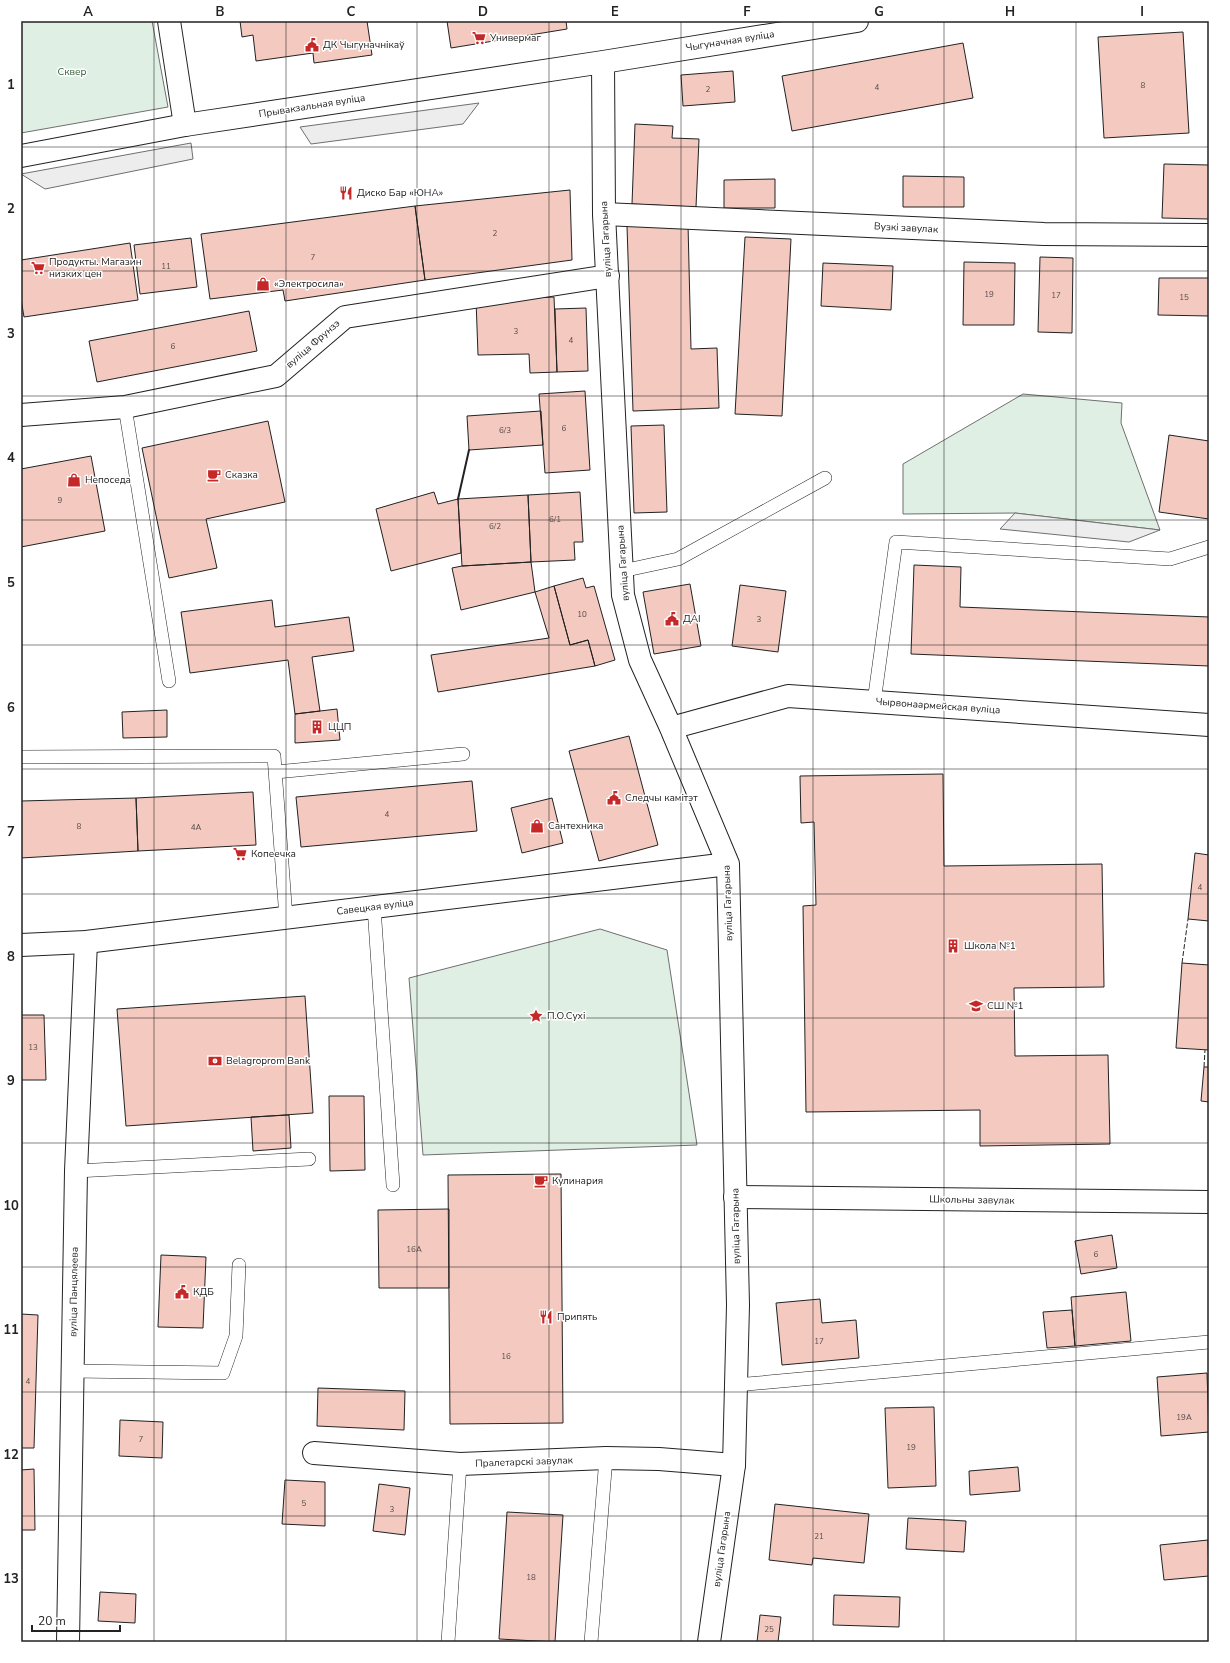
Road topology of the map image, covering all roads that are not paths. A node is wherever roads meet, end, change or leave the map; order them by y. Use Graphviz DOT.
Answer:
graph roads {
  1 [pos="169,21"];
  2 [pos="857,21"];
  3 [pos="603,62"];
  4 [pos="185,125"];
  5 [pos="21,156"];
  6 [pos="604,214"];
  7 [pos="1209,235"];
  8 [pos="608,276"];
  9 [pos="125,407"];
  10 [pos="21,415"];
  11 [pos="824,478"];
  12 [pos="1209,547"];
  13 [pos="622,571"];
  14 [pos="169,681"];
  15 [pos="874,702"];
  16 [pos="1209,725"];
  17 [pos="671,728"];
  18 [pos="463,754"];
  19 [pos="21,757"];
  20 [pos="276,772"];
  21 [pos="728,864"];
  22 [pos="374,907"];
  23 [pos="286,918"];
  24 [pos="86,942"];
  25 [pos="21,945"];
  26 [pos="309,1160"];
  27 [pos="76,1171"];
  28 [pos="392,1185"];
  29 [pos="735,1198"];
  30 [pos="1209,1202"];
  31 [pos="239,1264"];
  32 [pos="1209,1342"];
  33 [pos="72,1371"];
  34 [pos="736,1385"];
  35 [pos="314,1453"];
  36 [pos="606,1458"];
  37 [pos="460,1464"];
  38 [pos="734,1465"];
  39 [pos="68,1642"];
  40 [pos="448,1642"];
  41 [pos="591,1642"];
  42 [pos="709,1642"];
  1 -- 4 [label="street"];
  2 -- 3 [label="street, Чыгуначная вуліца"];
  3 -- 4 [label="street, Прывакзальная вуліца"];
  3 -- 6 [label="street, вуліца Гагарына"];
  4 -- 5 [label="street, Прывакзальная вуліца"];
  6 -- 7 [label="street, Вузкі завулак"];
  6 -- 8 [label="street, вуліца Гагарына"];
  8 -- 9 [label="street, вуліца Фрунзэ"];
  8 -- 13 [label="street, вуліца Гагарына"];
  9 -- 10 [label="street, вуліца Фрунзэ"];
  9 -- 14 [label="lane"];
  11 -- 13 [label="lane"];
  12 -- 15 [label="lane"];
  13 -- 17 [label="street, вуліца Гагарына"];
  15 -- 16 [label="street, Чырвонаармейская вуліца"];
  15 -- 17 [label="street, Чырвонаармейская вуліца"];
  17 -- 21 [label="street, вуліца Гагарына"];
  18 -- 20 [label="lane"];
  19 -- 20 [label="lane"];
  20 -- 23 [label="lane"];
  21 -- 22 [label="street, Савецкая вуліца"];
  21 -- 29 [label="street, вуліца Гагарына"];
  22 -- 23 [label="street, Савецкая вуліца"];
  22 -- 28 [label="lane"];
  23 -- 24 [label="street, Савецкая вуліца"];
  24 -- 25 [label="street, Савецкая вуліца"];
  24 -- 27 [label="street, вуліца Панцялеева"];
  26 -- 27 [label="lane"];
  27 -- 33 [label="street, вуліца Панцялеева"];
  29 -- 30 [label="street, Школьны завулак"];
  29 -- 34 [label="street, вуліца Гагарына"];
  31 -- 33 [label="lane"];
  32 -- 34 [label="lane"];
  33 -- 39 [label="street, вуліца Панцялеева"];
  34 -- 38 [label="street, вуліца Гагарына"];
  35 -- 37 [label="street, Пралетарскі завулак"];
  36 -- 37 [label="street, Пралетарскі завулак"];
  36 -- 38 [label="street, Пралетарскі завулак"];
  36 -- 41 [label="lane"];
  37 -- 40 [label="lane"];
  38 -- 42 [label="street, вуліца Гагарына"];
}
